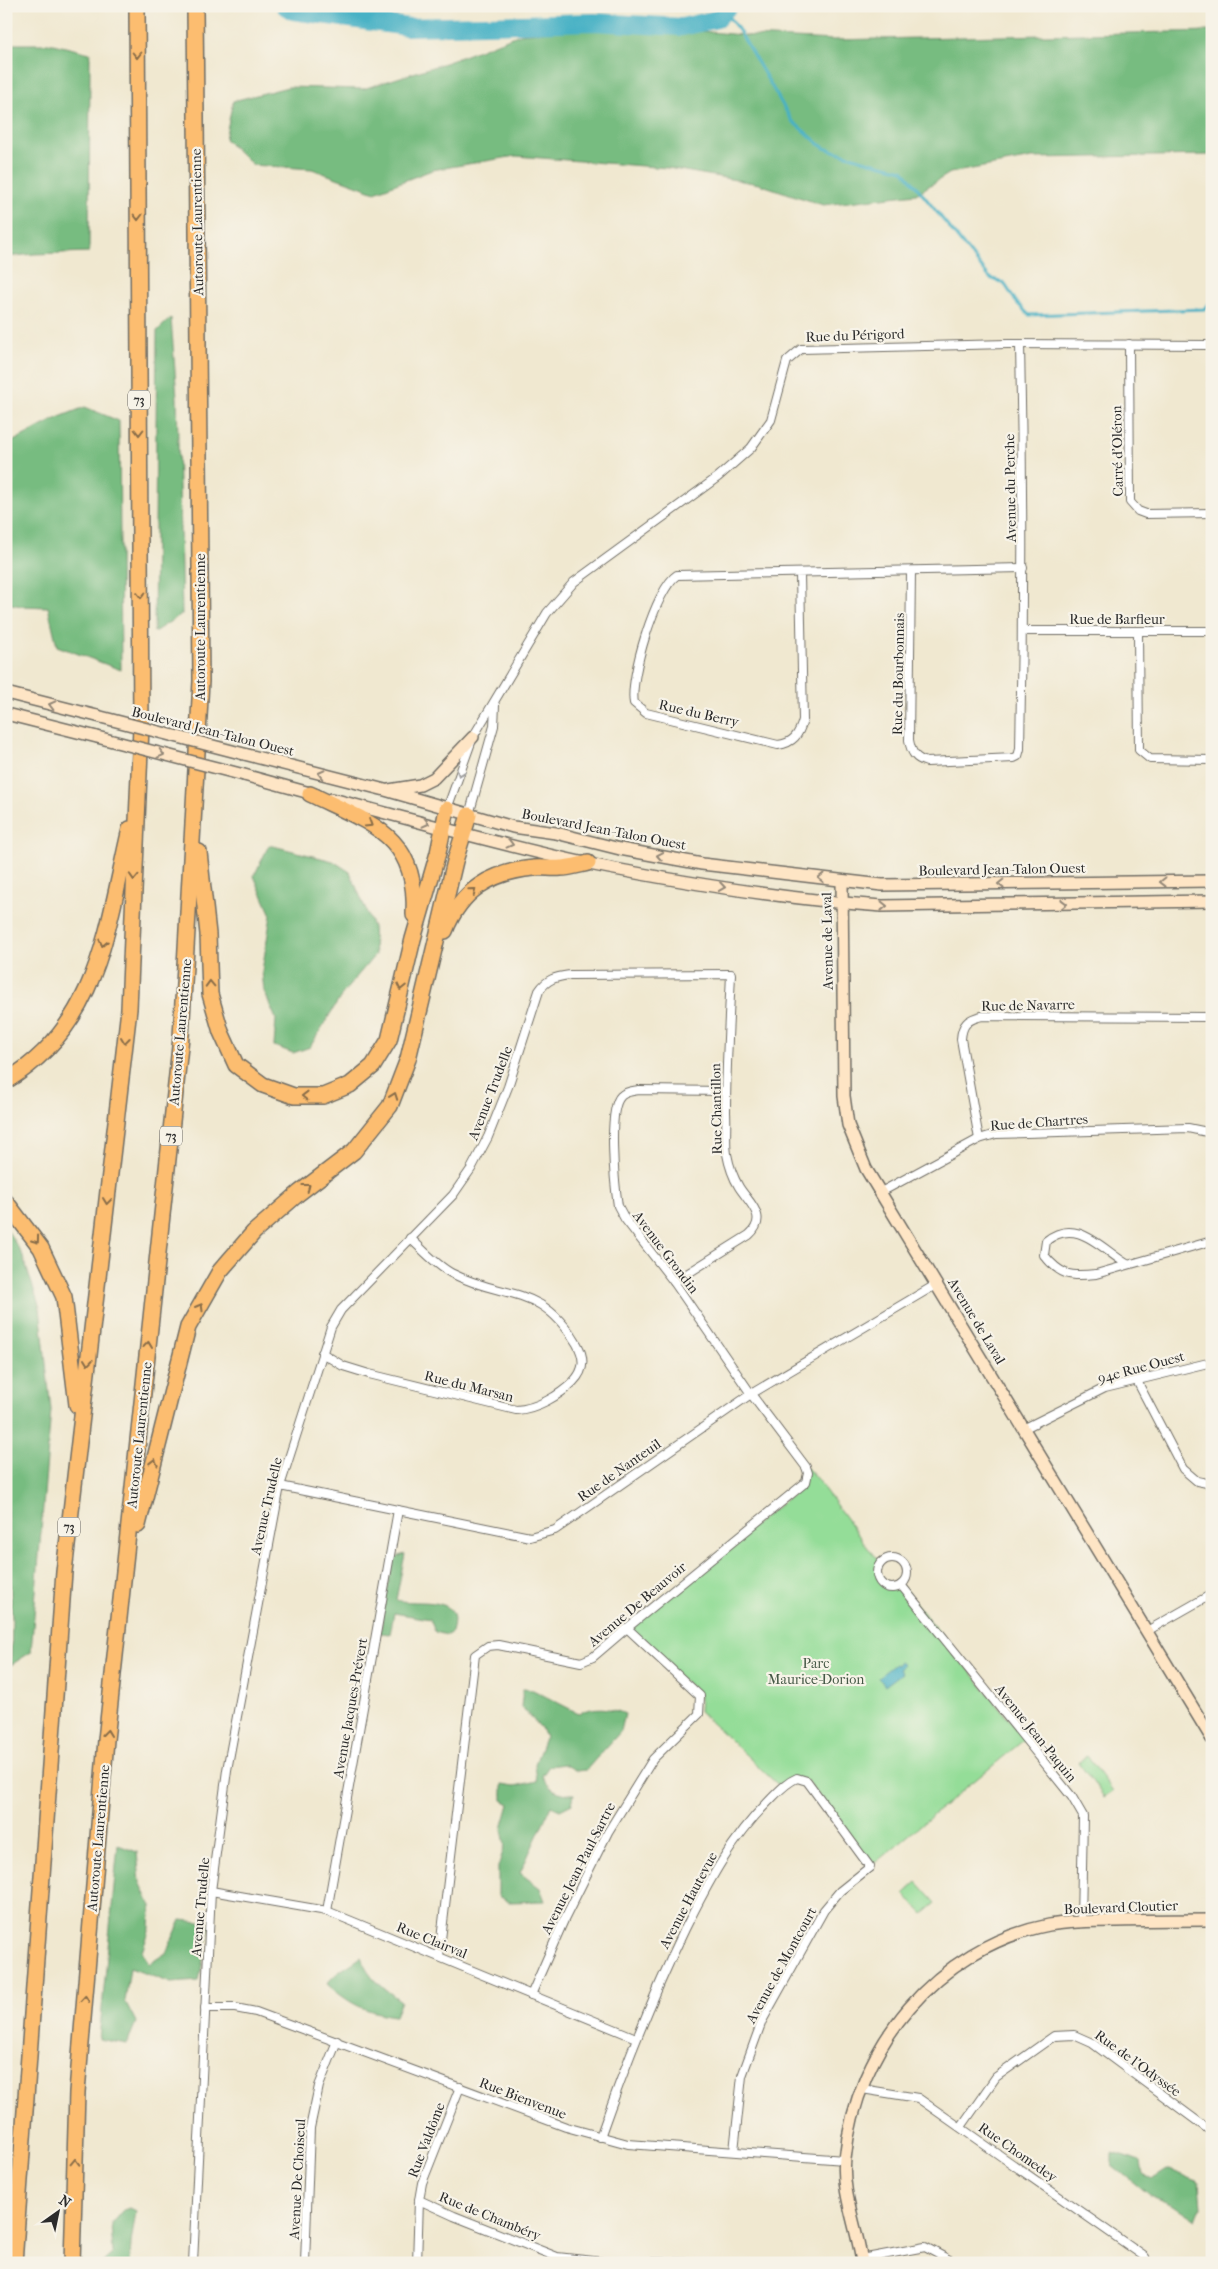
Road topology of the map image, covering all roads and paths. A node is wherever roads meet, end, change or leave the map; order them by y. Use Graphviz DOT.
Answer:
graph roads {
  1 [pos="137,6"];
  2 [pos="195,6"];
  3 [pos="1020,344"];
  4 [pos="1129,344"];
  5 [pos="1212,345"];
  6 [pos="1212,512"];
  7 [pos="1023,568"];
  8 [pos="911,571"];
  9 [pos="800,574"];
  10 [pos="1022,631"];
  11 [pos="1212,631"];
  12 [pos="1138,632"];
  13 [pos="6,693"];
  14 [pos="495,703"];
  15 [pos="6,714"];
  16 [pos="474,738"];
  17 [pos="1212,760"];
  18 [pos="385,790"];
  19 [pos="138,794"];
  20 [pos="310,794"];
  21 [pos="194,808"];
  22 [pos="447,809"];
  23 [pos="469,815"];
  24 [pos="444,827"];
  25 [pos="462,832"];
  26 [pos="588,864"];
  27 [pos="842,881"];
  28 [pos="1212,882"];
  29 [pos="1212,901"];
  30 [pos="842,903"];
  31 [pos="412,939"];
  32 [pos="432,962"];
  33 [pos="731,974"];
  34 [pos="1212,1017"];
  35 [pos="6,1081"];
  36 [pos="726,1091"];
  37 [pos="1212,1133"];
  38 [pos="979,1140"];
  39 [pos="881,1192"];
  40 [pos="6,1202"];
  41 [pos="410,1238"];
  42 [pos="1212,1241"];
  43 [pos="1127,1264"];
  44 [pos="674,1282"];
  45 [pos="936,1284"];
  46 [pos="322,1354"];
  47 [pos="1212,1362"];
  48 [pos="1136,1379"];
  49 [pos="750,1394"];
  50 [pos="1025,1428"];
  51 [pos="80,1430"];
  52 [pos="1212,1484"];
  53 [pos="280,1486"];
  54 [pos="398,1510"];
  55 [pos="125,1577"];
  56 [pos="901,1585"];
  57 [pos="1212,1594"];
  58 [pos="626,1628"];
  59 [pos="1147,1631"];
  60 [pos="1212,1739"];
  61 [pos="870,1867"];
  62 [pos="211,1891"];
  63 [pos="327,1911"];
  64 [pos="1212,1920"];
  65 [pos="1081,1922"];
  66 [pos="439,1956"];
  67 [pos="531,1995"];
  68 [pos="205,2008"];
  69 [pos="636,2038"];
  70 [pos="337,2041"];
  71 [pos="460,2087"];
  72 [pos="862,2089"];
  73 [pos="961,2127"];
  74 [pos="1212,2132"];
  75 [pos="600,2137"];
  76 [pos="734,2151"];
  77 [pos="844,2160"];
  78 [pos="419,2200"];
  79 [pos="862,2261"];
  80 [pos="14,2263"];
  81 [pos="72,2263"];
  82 [pos="193,2263"];
  83 [pos="306,2263"];
  84 [pos="417,2263"];
  85 [pos="701,2263"];
  86 [pos="955,2263"];
  87 [pos="1147,2263"];
  1 -- 19 [label="highway, 73, one-way"];
  2 -- 21 [label="highway, Autoroute Laurentienne / 73"];
  3 -- 4 [label="street, Rue du Périgord"];
  3 -- 7 [label="street, Avenue du Perche"];
  3 -- 14 [label="street, Rue du Périgord"];
  4 -- 5 [label="street, Rue du Périgord"];
  4 -- 6 [label="street, Carré d'Oléron"];
  7 -- 8 [label="street, Rue du Berry"];
  7 -- 10 [label="street, Avenue du Perche"];
  8 -- 9 [label="street, Rue du Berry"];
  8 -- 10 [label="street, Rue du Bourbonnais"];
  9 -- 9 [label="street, Rue du Berry"];
  10 -- 12 [label="street, Rue de Barfleur"];
  11 -- 12 [label="street, Rue de Barfleur"];
  12 -- 17 [label="street"];
  18 -- 13 [label="street, Boulevard Jean-Talon Ouest, one-way, bridge"];
  14 -- 16 [label="street, Rue du Périgord"];
  14 -- 23 [label="street, Rue du Périgord"];
  15 -- 20 [label="street, one-way, bridge"];
  16 -- 18 [label="street"];
  16 -- 22 [label="street, Rue du Périgord, one-way"];
  18 -- 22 [label="street, Boulevard Jean-Talon Ouest"];
  19 -- 35 [label="highway, one-way"];
  19 -- 51 [label="highway, 73, one-way"];
  20 -- 24 [label="street, one-way"];
  20 -- 31 [label="highway, one-way"];
  31 -- 21 [label="highway, one-way"];
  55 -- 21 [label="highway, Autoroute Laurentienne / 73, one-way"];
  22 -- 23 [label="street, Boulevard Jean-Talon Ouest"];
  22 -- 24 [label="highway"];
  23 -- 25 [label="highway"];
  27 -- 23 [label="street, Boulevard Jean-Talon Ouest, one-way"];
  24 -- 25 [label="street"];
  24 -- 31 [label="highway"];
  25 -- 26 [label="street, one-way"];
  25 -- 32 [label="highway"];
  26 -- 30 [label="street, one-way"];
  32 -- 26 [label="highway, one-way"];
  28 -- 27 [label="street, Boulevard Jean-Talon Ouest, one-way"];
  27 -- 30 [label="street, Avenue de Laval"];
  30 -- 29 [label="street, one-way"];
  30 -- 39 [label="street, Avenue de Laval"];
  55 -- 32 [label="highway, one-way"];
  33 -- 36 [label="street, Rue Chantillon"];
  33 -- 41 [label="street, Avenue Trudelle"];
  34 -- 38 [label="street, Rue de Navarre"];
  36 -- 44 [label="street, Rue Chantillon"];
  36 -- 44 [label="street, Avenue Grondin"];
  37 -- 38 [label="street, Rue de Chartres"];
  38 -- 39 [label="street, Rue de Chartres"];
  39 -- 45 [label="street, Avenue de Laval"];
  40 -- 51 [label="highway, one-way"];
  41 -- 46 [label="street, Avenue Trudelle"];
  41 -- 46 [label="street, Rue du Marsan"];
  42 -- 43 [label="street"];
  43 -- 43 [label="street"];
  44 -- 49 [label="street, Avenue Grondin"];
  45 -- 49 [label="street, Rue de Nanteuil"];
  45 -- 50 [label="street, Avenue de Laval"];
  46 -- 53 [label="street, Avenue Trudelle"];
  47 -- 48 [label="street, 94e Rue Ouest"];
  48 -- 50 [label="street, 94e Rue Ouest"];
  48 -- 52 [label="street"];
  49 -- 54 [label="street, Rue de Nanteuil"];
  49 -- 58 [label="street, Avenue De Beauvoir"];
  50 -- 59 [label="street, Avenue de Laval"];
  51 -- 80 [label="highway, 73"];
  53 -- 54 [label="street, Rue de Nanteuil"];
  53 -- 62 [label="street, Avenue Trudelle"];
  54 -- 63 [label="street, Avenue Jacques-Prévert"];
  81 -- 55 [label="highway, Autoroute Laurentienne / 73, one-way"];
  56 -- 56 [label="street"];
  56 -- 65 [label="street, Avenue Jean-Paquin"];
  57 -- 59 [label="street"];
  58 -- 66 [label="street, Avenue De Beauvoir"];
  58 -- 67 [label="street, Avenue Jean-Paul-Sartre"];
  59 -- 60 [label="street, Avenue de Laval"];
  61 -- 69 [label="street, Avenue Hautevue"];
  61 -- 76 [label="street, Avenue de Montcourt"];
  62 -- 63 [label="street, Rue Clairval"];
  62 -- 68 [label="street, Avenue Trudelle"];
  63 -- 66 [label="street, Rue Clairval"];
  64 -- 65 [label="street, Boulevard Cloutier"];
  65 -- 72 [label="street, Boulevard Cloutier"];
  66 -- 67 [label="street, Rue Clairval"];
  67 -- 69 [label="street, Rue Clairval"];
  68 -- 70 [label="street, Rue Bienvenue"];
  68 -- 82 [label="street, Avenue Trudelle"];
  69 -- 75 [label="street, Avenue Hautevue"];
  70 -- 71 [label="street, Rue Bienvenue"];
  70 -- 83 [label="street, Avenue De Choiseul"];
  71 -- 75 [label="street, Rue Bienvenue"];
  71 -- 78 [label="street, Rue Valdôme"];
  72 -- 73 [label="street, Rue Chomedey"];
  72 -- 77 [label="street, Boulevard Cloutier"];
  73 -- 74 [label="street, Rue de l'Odyssée"];
  73 -- 87 [label="street, Rue Chomedey"];
  75 -- 76 [label="street, Rue Bienvenue"];
  76 -- 77 [label="street, Rue Bienvenue"];
  77 -- 79 [label="street, Boulevard Cloutier"];
  78 -- 84 [label="street, Rue Valdôme"];
  78 -- 85 [label="street, Rue de Chambéry"];
  79 -- 86 [label="street"];
}
